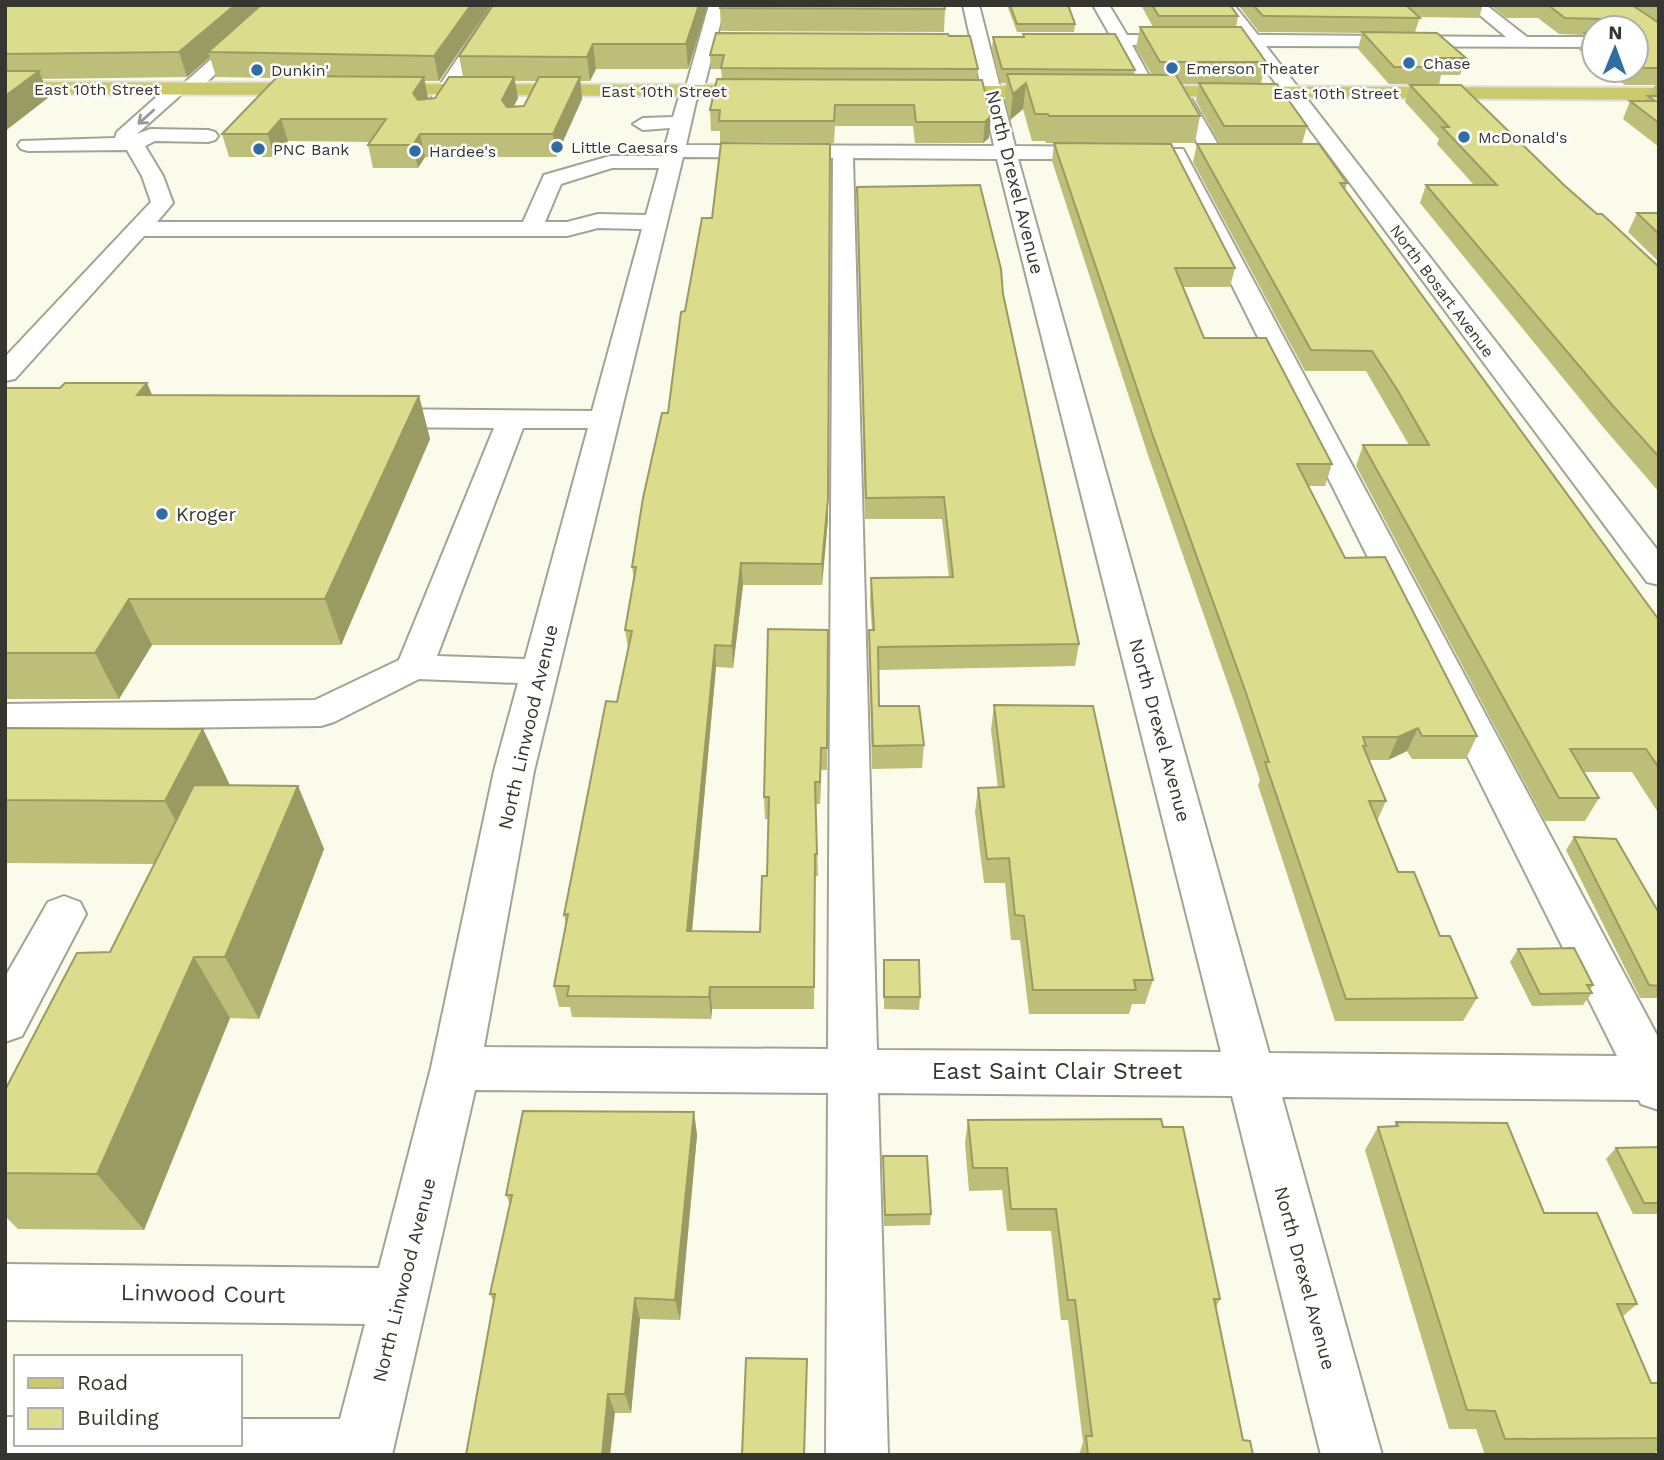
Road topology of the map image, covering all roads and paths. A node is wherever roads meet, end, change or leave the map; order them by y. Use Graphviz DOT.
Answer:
graph roads {
  1 [pos="282,5"];
  2 [pos="501,5"];
  3 [pos="717,5"];
  4 [pos="971,5"];
  5 [pos="1101,5"];
  6 [pos="1226,5"];
  7 [pos="1476,5"];
  8 [pos="708,39"];
  9 [pos="730,39"];
  10 [pos="960,40"];
  11 [pos="979,40"];
  12 [pos="999,40"];
  13 [pos="1080,40"];
  14 [pos="1121,40"];
  15 [pos="1253,41"];
  16 [pos="1523,42"];
  17 [pos="1580,42"];
  18 [pos="5,88"];
  19 [pos="187,89"];
  20 [pos="444,90"];
  21 [pos="534,90"];
  22 [pos="786,91"];
  23 [pos="913,92"];
  24 [pos="991,92"];
  25 [pos="1070,92"];
  26 [pos="1109,92"];
  27 [pos="1149,92"];
  28 [pos="1179,93"];
  29 [pos="1291,93"];
  30 [pos="1659,94"];
  31 [pos="523,112"];
  32 [pos="430,115"];
  33 [pos="57,122"];
  34 [pos="643,124"];
  35 [pos="680,131"];
  36 [pos="208,136"];
  37 [pos="142,140"];
  38 [pos="843,152"];
  39 [pos="1006,152"];
  40 [pos="1125,153"];
  41 [pos="1213,153"];
  42 [pos="1240,153"];
  43 [pos="1307,153"];
  44 [pos="1337,153"];
  45 [pos="138,229"];
  46 [pos="531,229"];
  47 [pos="654,230"];
  48 [pos="5,373"];
  49 [pos="342,417"];
  50 [pos="512,419"];
  51 [pos="605,420"];
  52 [pos="1659,575"];
  53 [pos="414,667"];
  54 [pos="540,672"];
  55 [pos="5,717"];
  56 [pos="64,914"];
  57 [pos="5,1022"];
  58 [pos="456,1068"];
  59 [pos="853,1070"];
  60 [pos="1251,1073"];
  61 [pos="1657,1081"];
  62 [pos="5,1292"];
  63 [pos="400,1296"];
  64 [pos="5,1447"];
  65 [pos="362,1453"];
  66 [pos="857,1455"];
  67 [pos="1352,1455"];
  1 -- 19 [label="street"];
  2 -- 20 [label="street"];
  3 -- 8 [label="street, North Linwood Avenue"];
  4 -- 11 [label="street, North Drexel Avenue"];
  5 -- 14 [label="street"];
  6 -- 15 [label="street, North Bosart Avenue"];
  7 -- 16 [label="street"];
  8 -- 9 [label="street"];
  8 -- 35 [label="street, North Linwood Avenue"];
  10 -- 11 [label="street"];
  11 -- 12 [label="street"];
  11 -- 24 [label="street, North Drexel Avenue"];
  13 -- 14 [label="street"];
  14 -- 15 [label="street"];
  14 -- 27 [label="street"];
  15 -- 16 [label="street"];
  15 -- 29 [label="street, North Bosart Avenue"];
  16 -- 17 [label="street"];
  18 -- 19 [label="main road, East 10th Street"];
  19 -- 20 [label="main road, East 10th Street"];
  19 -- 37 [label="street"];
  20 -- 21 [label="main road, East 10th Street"];
  20 -- 32 [label="street"];
  21 -- 31 [label="street"];
  21 -- 35 [label="main road, East 10th Street"];
  22 -- 35 [label="main road, East 10th Street"];
  23 -- 24 [label="main road"];
  24 -- 25 [label="main road"];
  24 -- 39 [label="street, North Drexel Avenue"];
  26 -- 27 [label="main road, East 10th Street"];
  27 -- 28 [label="main road, East 10th Street"];
  28 -- 29 [label="main road, East 10th Street"];
  28 -- 41 [label="street"];
  29 -- 30 [label="main road, East 10th Street"];
  29 -- 44 [label="street, North Bosart Avenue"];
  33 -- 37 [label="street"];
  34 -- 35 [label="street"];
  35 -- 38 [label="street"];
  35 -- 46 [label="street"];
  35 -- 47 [label="street, North Linwood Avenue"];
  36 -- 37 [label="street"];
  37 -- 45 [label="street"];
  38 -- 39 [label="street"];
  38 -- 59 [label="street"];
  39 -- 40 [label="street"];
  39 -- 60 [label="street, North Drexel Avenue"];
  41 -- 42 [label="street"];
  41 -- 61 [label="street"];
  43 -- 44 [label="street"];
  44 -- 52 [label="street, North Bosart Avenue"];
  45 -- 46 [label="street"];
  45 -- 48 [label="street"];
  46 -- 47 [label="street"];
  47 -- 51 [label="street, North Linwood Avenue"];
  49 -- 50 [label="street"];
  50 -- 51 [label="street"];
  50 -- 53 [label="street"];
  51 -- 54 [label="street, North Linwood Avenue"];
  53 -- 54 [label="street"];
  53 -- 55 [label="street"];
  54 -- 58 [label="street, North Linwood Avenue"];
  56 -- 57 [label="street"];
  58 -- 59 [label="street, East Saint Clair Street"];
  58 -- 63 [label="street, North Linwood Avenue"];
  59 -- 60 [label="street, East Saint Clair Street"];
  59 -- 66 [label="street"];
  60 -- 61 [label="street, East Saint Clair Street"];
  60 -- 67 [label="street, North Drexel Avenue"];
  62 -- 63 [label="street, Linwood Court"];
  63 -- 65 [label="street, North Linwood Avenue"];
  64 -- 65 [label="street"];
}
